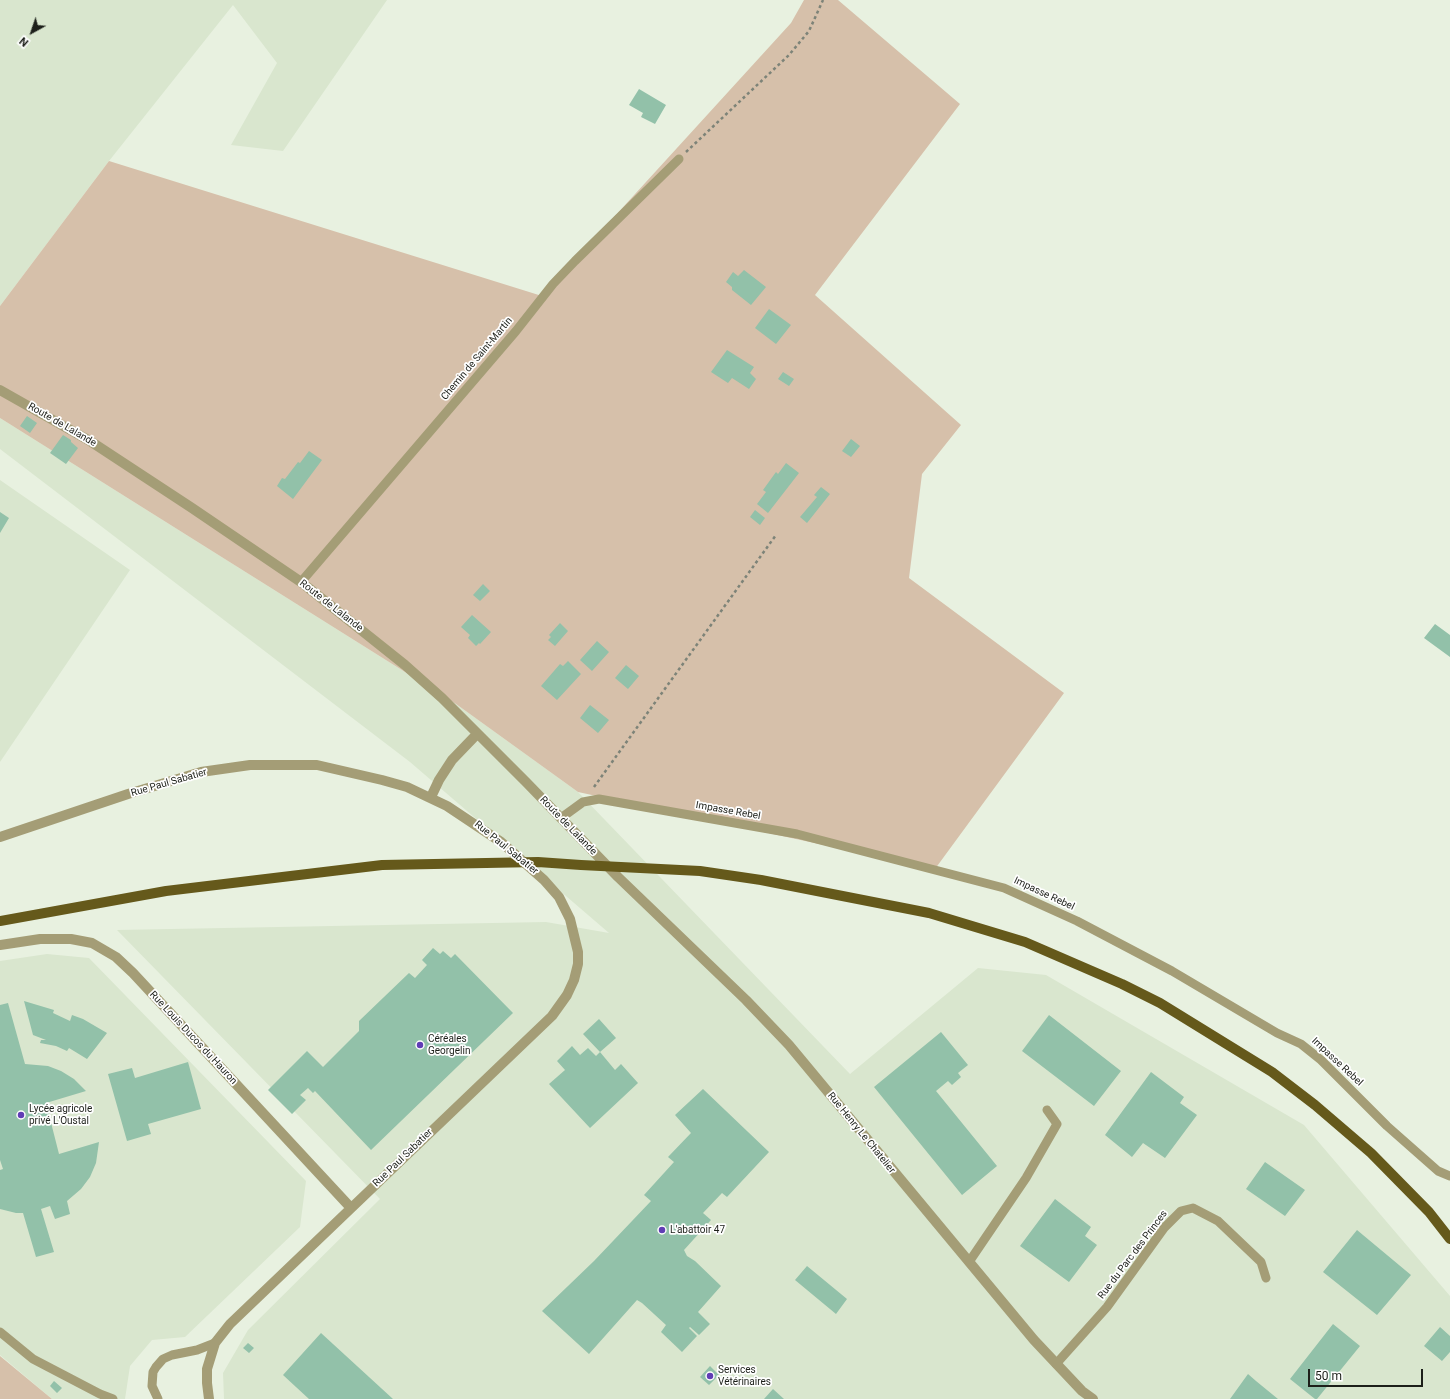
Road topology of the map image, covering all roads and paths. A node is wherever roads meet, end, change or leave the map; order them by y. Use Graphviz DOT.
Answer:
graph roads {
  1 [pos="823,0"];
  2 [pos="679,159"];
  3 [pos="0,390"];
  4 [pos="776,535"];
  5 [pos="301,582"];
  6 [pos="477,734"];
  7 [pos="431,797"];
  8 [pos="583,802"];
  9 [pos="561,818"];
  10 [pos="0,837"];
  11 [pos="618,877"];
  12 [pos="0,921"];
  13 [pos="0,945"];
  14 [pos="1047,1110"];
  15 [pos="1450,1176"];
  16 [pos="351,1208"];
  17 [pos="1450,1238"];
  18 [pos="969,1262"];
  19 [pos="1266,1278"];
  20 [pos="0,1332"];
  21 [pos="215,1343"];
  22 [pos="1056,1364"];
  23 [pos="113,1399"];
  24 [pos="158,1399"];
  25 [pos="209,1399"];
  26 [pos="1093,1399"];
  1 -- 2 [label="path"];
  2 -- 5 [label="lane, Chemin de Saint-Martin"];
  3 -- 5 [label="street, Route de Lalande"];
  4 -- 8 [label="path"];
  5 -- 6 [label="street, Route de Lalande"];
  6 -- 7 [label="street"];
  6 -- 9 [label="street, Route de Lalande"];
  7 -- 10 [label="street, Rue Paul Sabatier"];
  7 -- 16 [label="street, Rue Paul Sabatier"];
  8 -- 9 [label="lane, Impasse Rebel"];
  8 -- 15 [label="lane, Impasse Rebel"];
  9 -- 11 [label="street, Route de Lalande"];
  11 -- 18 [label="street, Rue Henry Le Chatelier"];
  12 -- 17 [label="main road"];
  13 -- 16 [label="street, Rue Louis Ducos du Hauron"];
  14 -- 18 [label="lane"];
  16 -- 21 [label="street, Rue Paul Sabatier"];
  18 -- 22 [label="street, Rue Henry Le Chatelier"];
  19 -- 22 [label="lane, Rue du Parc des Princes"];
  20 -- 23 [label="lane"];
  21 -- 24 [label="lane"];
  21 -- 25 [label="street, Rue Paul Sabatier"];
  22 -- 26 [label="street, Rue Henry Le Chatelier"];
}
